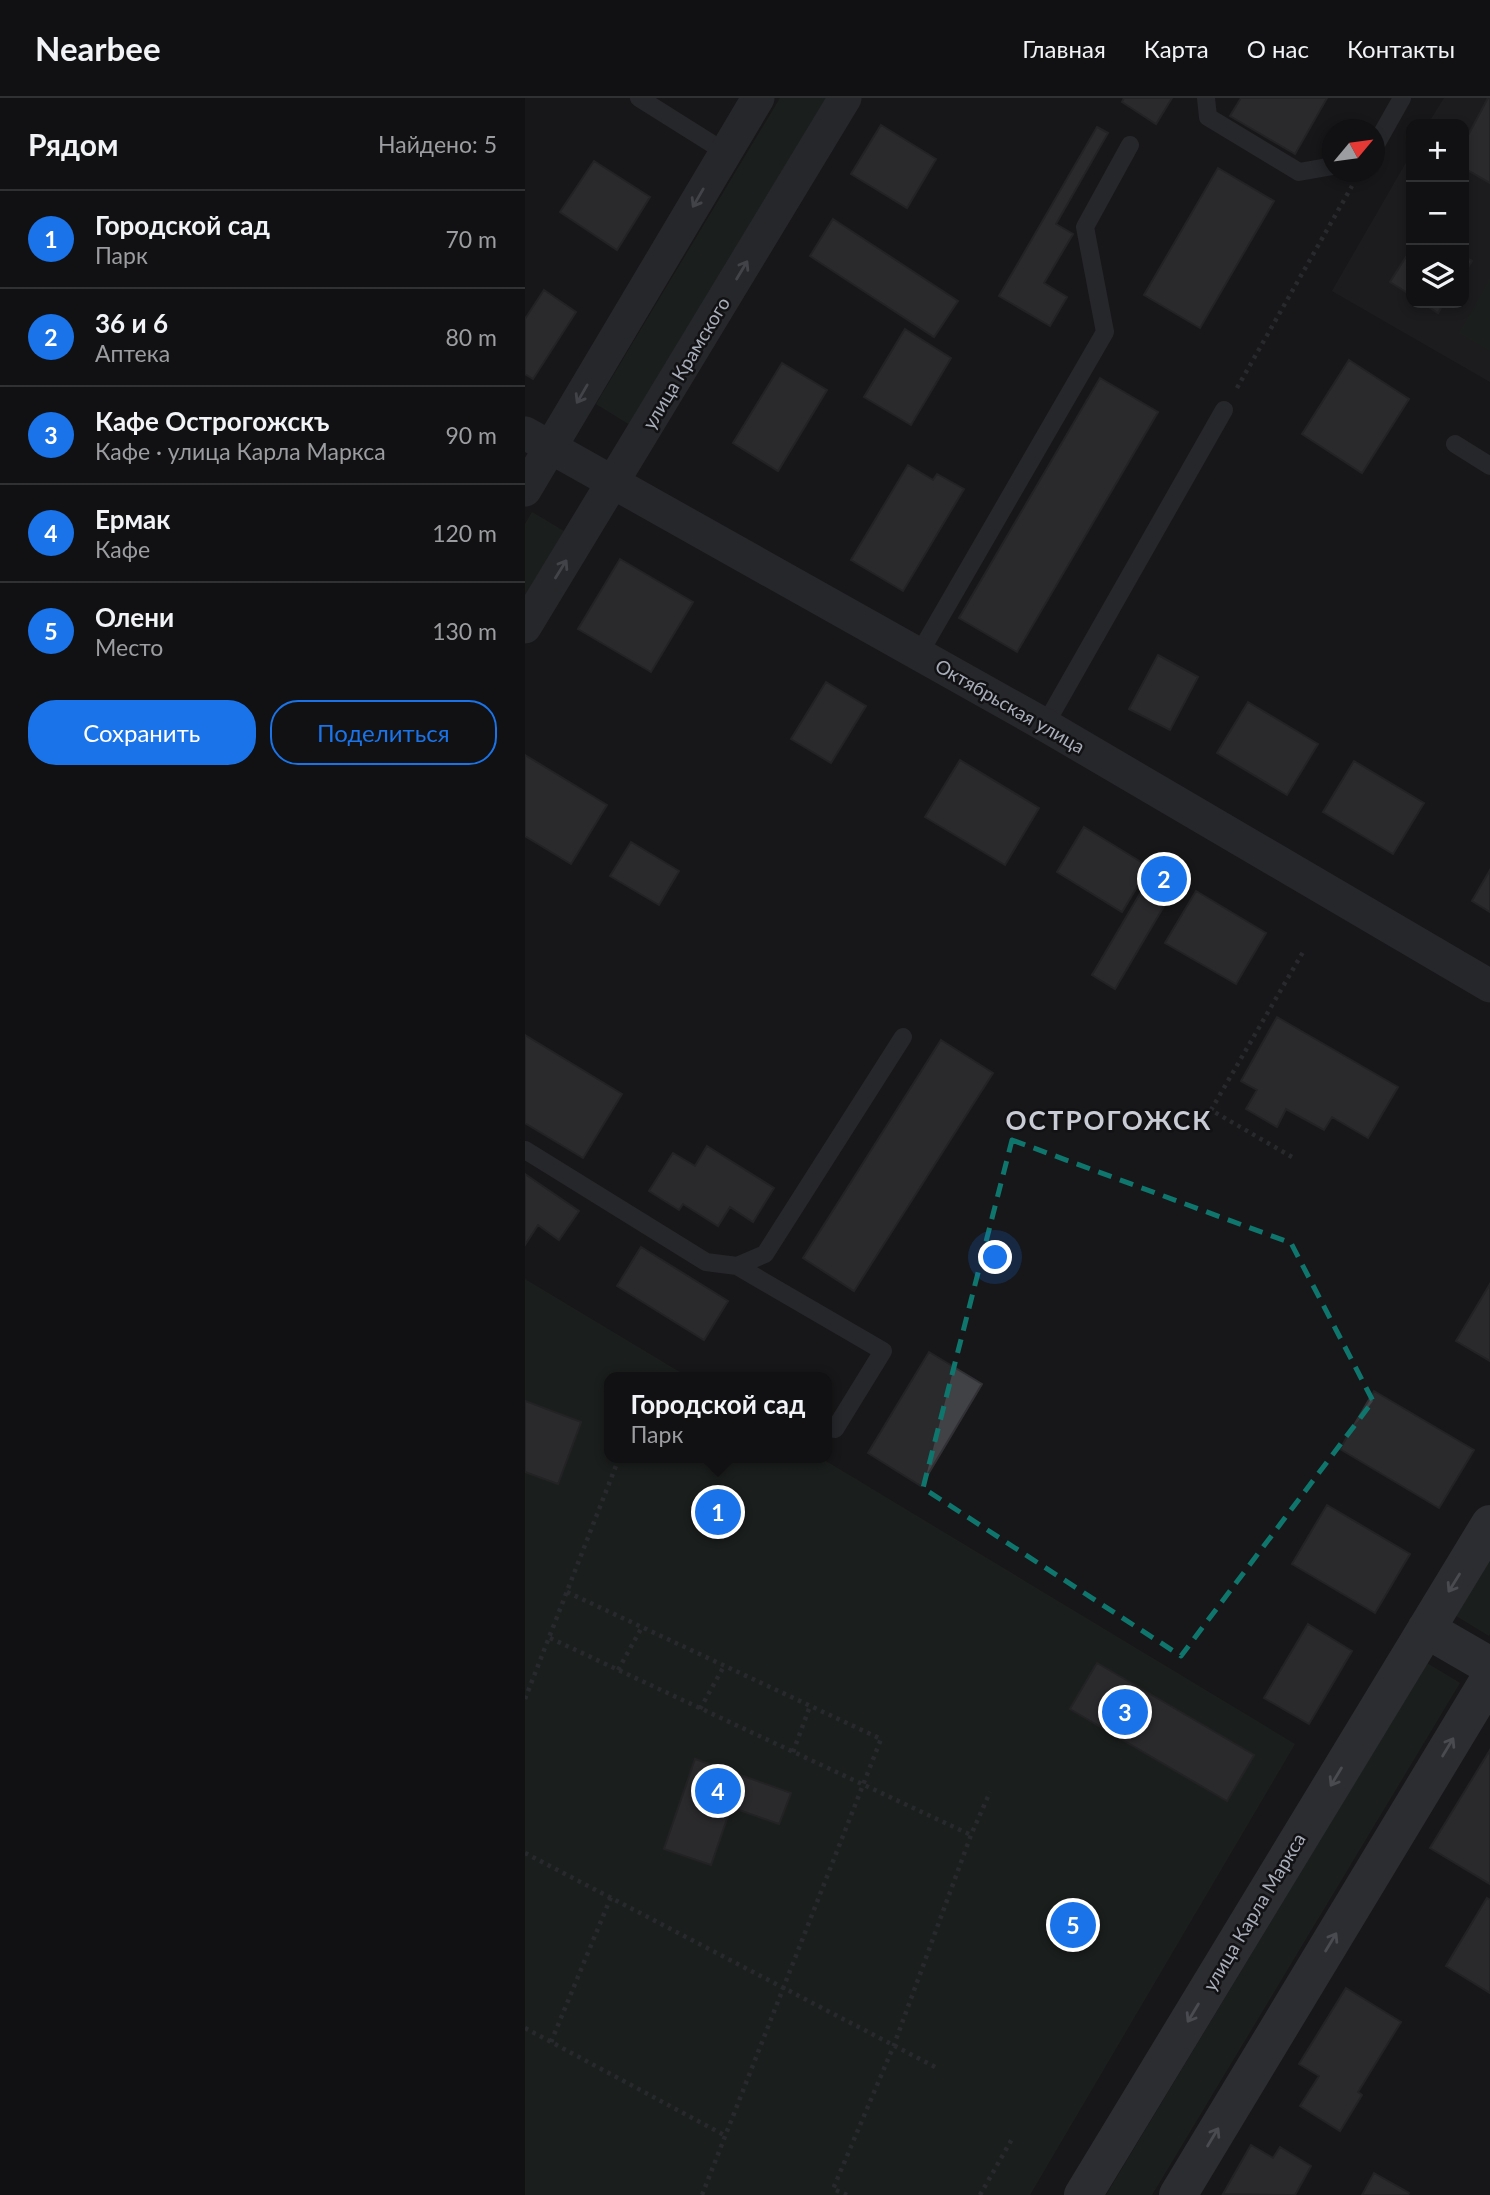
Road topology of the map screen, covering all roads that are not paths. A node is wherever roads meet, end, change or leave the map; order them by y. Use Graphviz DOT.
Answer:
graph roads {
  1 [pos="639,98"];
  2 [pos="758,98"];
  3 [pos="845,98"];
  4 [pos="1206,98"];
  5 [pos="1402,98"];
  6 [pos="1385,127"];
  7 [pos="1130,145"];
  8 [pos="725,152"];
  9 [pos="1322,168"];
  10 [pos="1224,410"];
  11 [pos="538,440"];
  12 [pos="1455,444"];
  13 [pos="1490,466"];
  14 [pos="614,483"];
  15 [pos="525,490"];
  16 [pos="525,627"];
  17 [pos="919,654"];
  18 [pos="1045,725"];
  19 [pos="1490,986"];
  20 [pos="903,1037"];
  21 [pos="525,1150"];
  22 [pos="737,1266"];
  23 [pos="835,1429"];
  24 [pos="1490,1524"];
  25 [pos="1426,1629"];
  26 [pos="1490,1666"];
  27 [pos="1490,1678"];
  28 [pos="1083,2195"];
  29 [pos="1178,2195"];
  1 -- 8 [label="lane"];
  2 -- 8 [label="street"];
  14 -- 3 [label="street, улица Крамского, one-way"];
  4 -- 9 [label="lane"];
  5 -- 6 [label="lane"];
  7 -- 17 [label="lane"];
  8 -- 11 [label="street, one-way"];
  10 -- 18 [label="lane"];
  11 -- 14 [label="street, Октябрьская улица"];
  11 -- 15 [label="street"];
  12 -- 13 [label="lane"];
  16 -- 14 [label="street, улица Крамского, one-way"];
  14 -- 17 [label="street, Октябрьская улица"];
  17 -- 18 [label="street, Октябрьская улица"];
  18 -- 19 [label="street, Октябрьская улица"];
  20 -- 22 [label="lane"];
  21 -- 22 [label="lane"];
  22 -- 23 [label="lane"];
  24 -- 25 [label="main road, улица Карла Маркса, one-way"];
  25 -- 26 [label="main road"];
  25 -- 28 [label="main road, улица Карла Маркса, one-way"];
  29 -- 27 [label="main road, one-way"];
}
